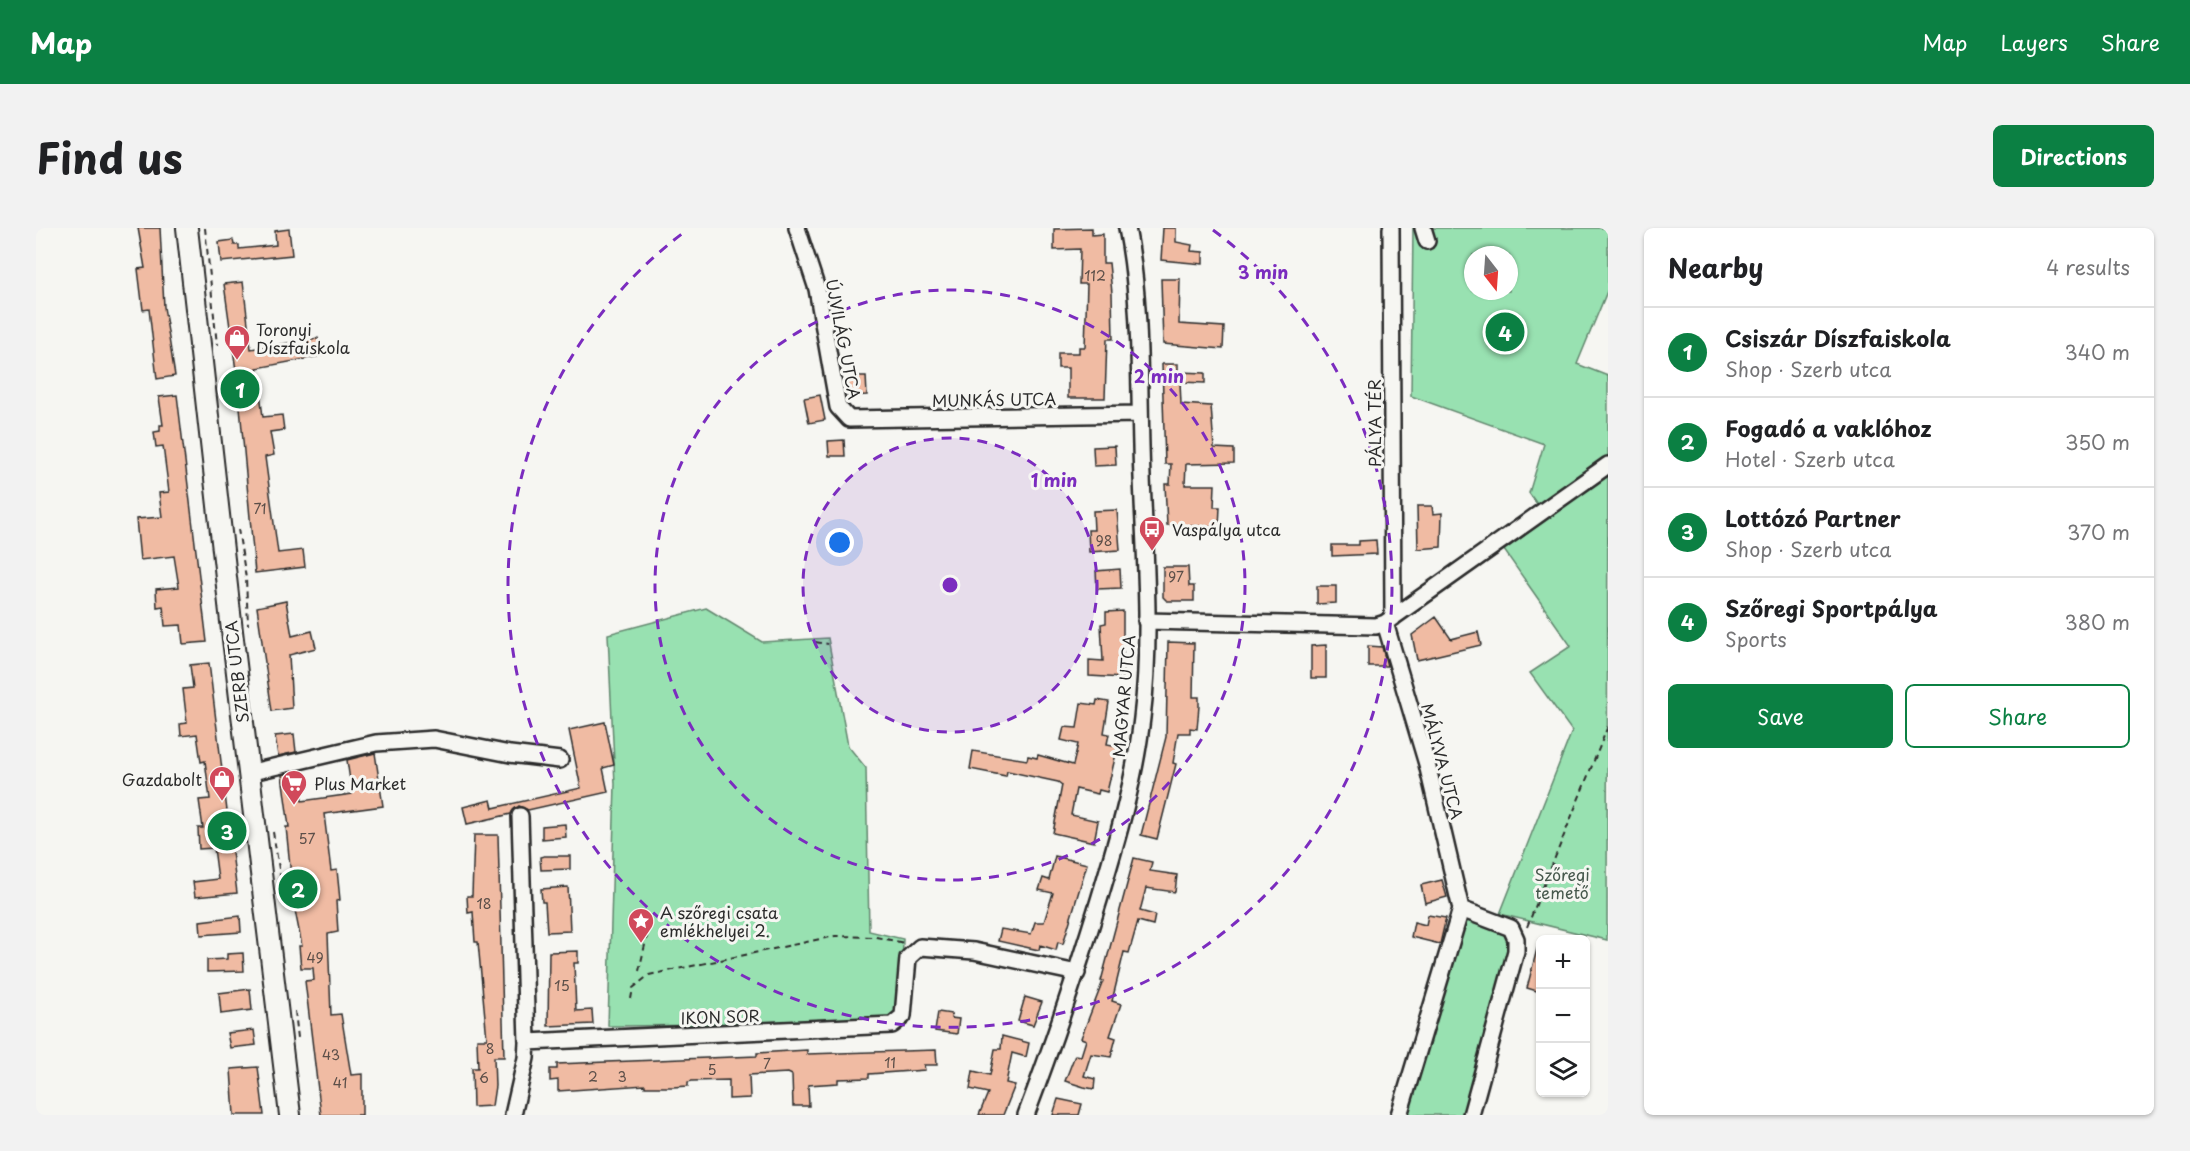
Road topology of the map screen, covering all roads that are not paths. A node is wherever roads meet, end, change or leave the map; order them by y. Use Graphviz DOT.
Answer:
graph roads {
  1 [pos="188,228"];
  2 [pos="798,228"];
  3 [pos="1127,228"];
  4 [pos="1391,228"];
  5 [pos="1140,414"];
  6 [pos="849,419"];
  7 [pos="1608,465"];
  8 [pos="1389,620"];
  9 [pos="1146,621"];
  10 [pos="560,760"];
  11 [pos="248,773"];
  12 [pos="520,816"];
  13 [pos="1461,909"];
  14 [pos="1077,974"];
  15 [pos="527,1042"];
  16 [pos="290,1115"];
  17 [pos="513,1115"];
  18 [pos="1026,1115"];
  19 [pos="1399,1115"];
  20 [pos="1471,1115"];
  1 -- 11 [label="main road, SZERB UTCA"];
  2 -- 6 [label="street, ÚJVILÁG UTCA"];
  3 -- 5 [label="street, MAGYAR UTCA"];
  4 -- 8 [label="street, PÁLYA TÉR"];
  5 -- 6 [label="street, MUNKÁS UTCA"];
  5 -- 9 [label="street, MAGYAR UTCA"];
  7 -- 8 [label="street"];
  8 -- 9 [label="street"];
  8 -- 13 [label="street, MÁLYVA UTCA"];
  9 -- 14 [label="street, MAGYAR UTCA"];
  10 -- 11 [label="street"];
  11 -- 16 [label="main road, SZERB UTCA"];
  12 -- 15 [label="street"];
  13 -- 19 [label="street, MÁLYVA UTCA"];
  13 -- 20 [label="street"];
  14 -- 15 [label="street, IKON SOR"];
  14 -- 18 [label="street, MAGYAR UTCA"];
  15 -- 17 [label="street"];
}
